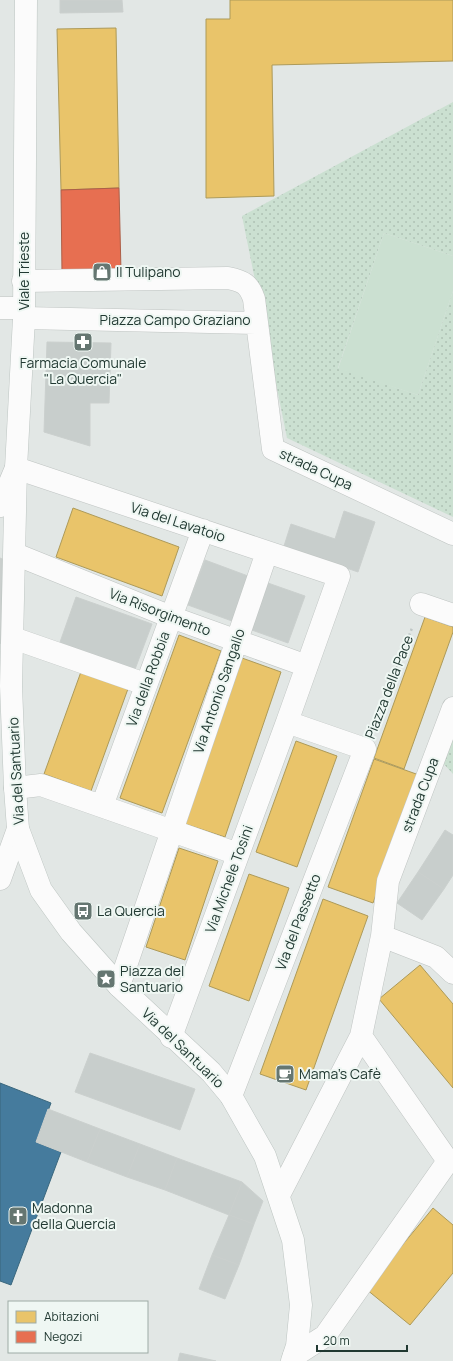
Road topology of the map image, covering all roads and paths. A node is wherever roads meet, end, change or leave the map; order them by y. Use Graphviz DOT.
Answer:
graph roads {
  1 [pos="26,0"];
  2 [pos="23,281"];
  3 [pos="0,308"];
  4 [pos="23,313"];
  5 [pos="256,323"];
  6 [pos="16,468"];
  7 [pos="0,506"];
  8 [pos="203,530"];
  9 [pos="453,534"];
  10 [pos="15,548"];
  11 [pos="267,552"];
  12 [pos="421,604"];
  13 [pos="453,615"];
  14 [pos="171,617"];
  15 [pos="13,638"];
  16 [pos="236,641"];
  17 [pos="307,666"];
  18 [pos="145,684"];
  19 [pos="11,686"];
  20 [pos="453,708"];
  21 [pos="0,711"];
  22 [pos="287,722"];
  23 [pos="365,749"];
  24 [pos="15,788"];
  25 [pos="102,806"];
  26 [pos="18,829"];
  27 [pos="172,831"];
  28 [pos="238,854"];
  29 [pos="0,879"];
  30 [pos="382,936"];
  31 [pos="453,973"];
  32 [pos="119,986"];
  33 [pos="361,1036"];
  34 [pos="171,1037"];
  35 [pos="231,1096"];
  36 [pos="279,1195"];
  37 [pos="293,1358"];
  1 -- 2 [label="street, Viale Trieste"];
  2 -- 4 [label="street, Viale Trieste"];
  2 -- 5 [label="street, Piazza Campo Graziano"];
  3 -- 4 [label="street, Piazza Campo Graziano"];
  4 -- 5 [label="street, Piazza Campo Graziano"];
  4 -- 6 [label="street, Viale Trieste"];
  5 -- 9 [label="street, strada Cupa"];
  6 -- 7 [label="street"];
  6 -- 8 [label="street, Via del Lavatoio"];
  6 -- 10 [label="street, Viale Trieste"];
  8 -- 11 [label="street, Via del Lavatoio"];
  8 -- 14 [label="street, Via della Robbia"];
  10 -- 14 [label="street, Via Risorgimento"];
  10 -- 15 [label="street, Via del Santuario"];
  11 -- 16 [label="street, Via Antonio Sangallo"];
  11 -- 17 [label="street, Via del Lavatoio"];
  12 -- 13 [label="street"];
  12 -- 23 [label="path, Piazza della Pace"];
  14 -- 16 [label="street, Via Risorgimento"];
  14 -- 18 [label="street, Via della Robbia"];
  15 -- 18 [label="street"];
  15 -- 19 [label="street, Via del Santuario"];
  16 -- 17 [label="street, Via Risorgimento"];
  16 -- 27 [label="street, Via Antonio Sangallo"];
  17 -- 22 [label="street"];
  18 -- 25 [label="street, Via della Robbia"];
  19 -- 21 [label="street, Via del Santuario"];
  19 -- 24 [label="street, Via del Santuario"];
  20 -- 30 [label="street, strada Cupa"];
  22 -- 23 [label="street, Piazza della Pace"];
  22 -- 28 [label="street, Via Michele Tosini"];
  23 -- 35 [label="street, Via del Passetto"];
  24 -- 25 [label="street"];
  24 -- 26 [label="street, Via del Santuario"];
  25 -- 27 [label="street"];
  26 -- 29 [label="street"];
  26 -- 32 [label="street, Via del Santuario"];
  27 -- 28 [label="street"];
  27 -- 32 [label="street, Via Antonio Sangallo"];
  28 -- 34 [label="street, Via Michele Tosini"];
  30 -- 31 [label="street"];
  30 -- 33 [label="street, strada Cupa"];
  32 -- 34 [label="street, Via del Santuario"];
  33 -- 36 [label="street, strada Cupa"];
  33 -- 37 [label="street"];
  34 -- 35 [label="street, Via del Santuario"];
  35 -- 36 [label="street, Via del Santuario"];
  36 -- 37 [label="street, Via del Santuario"];
}
